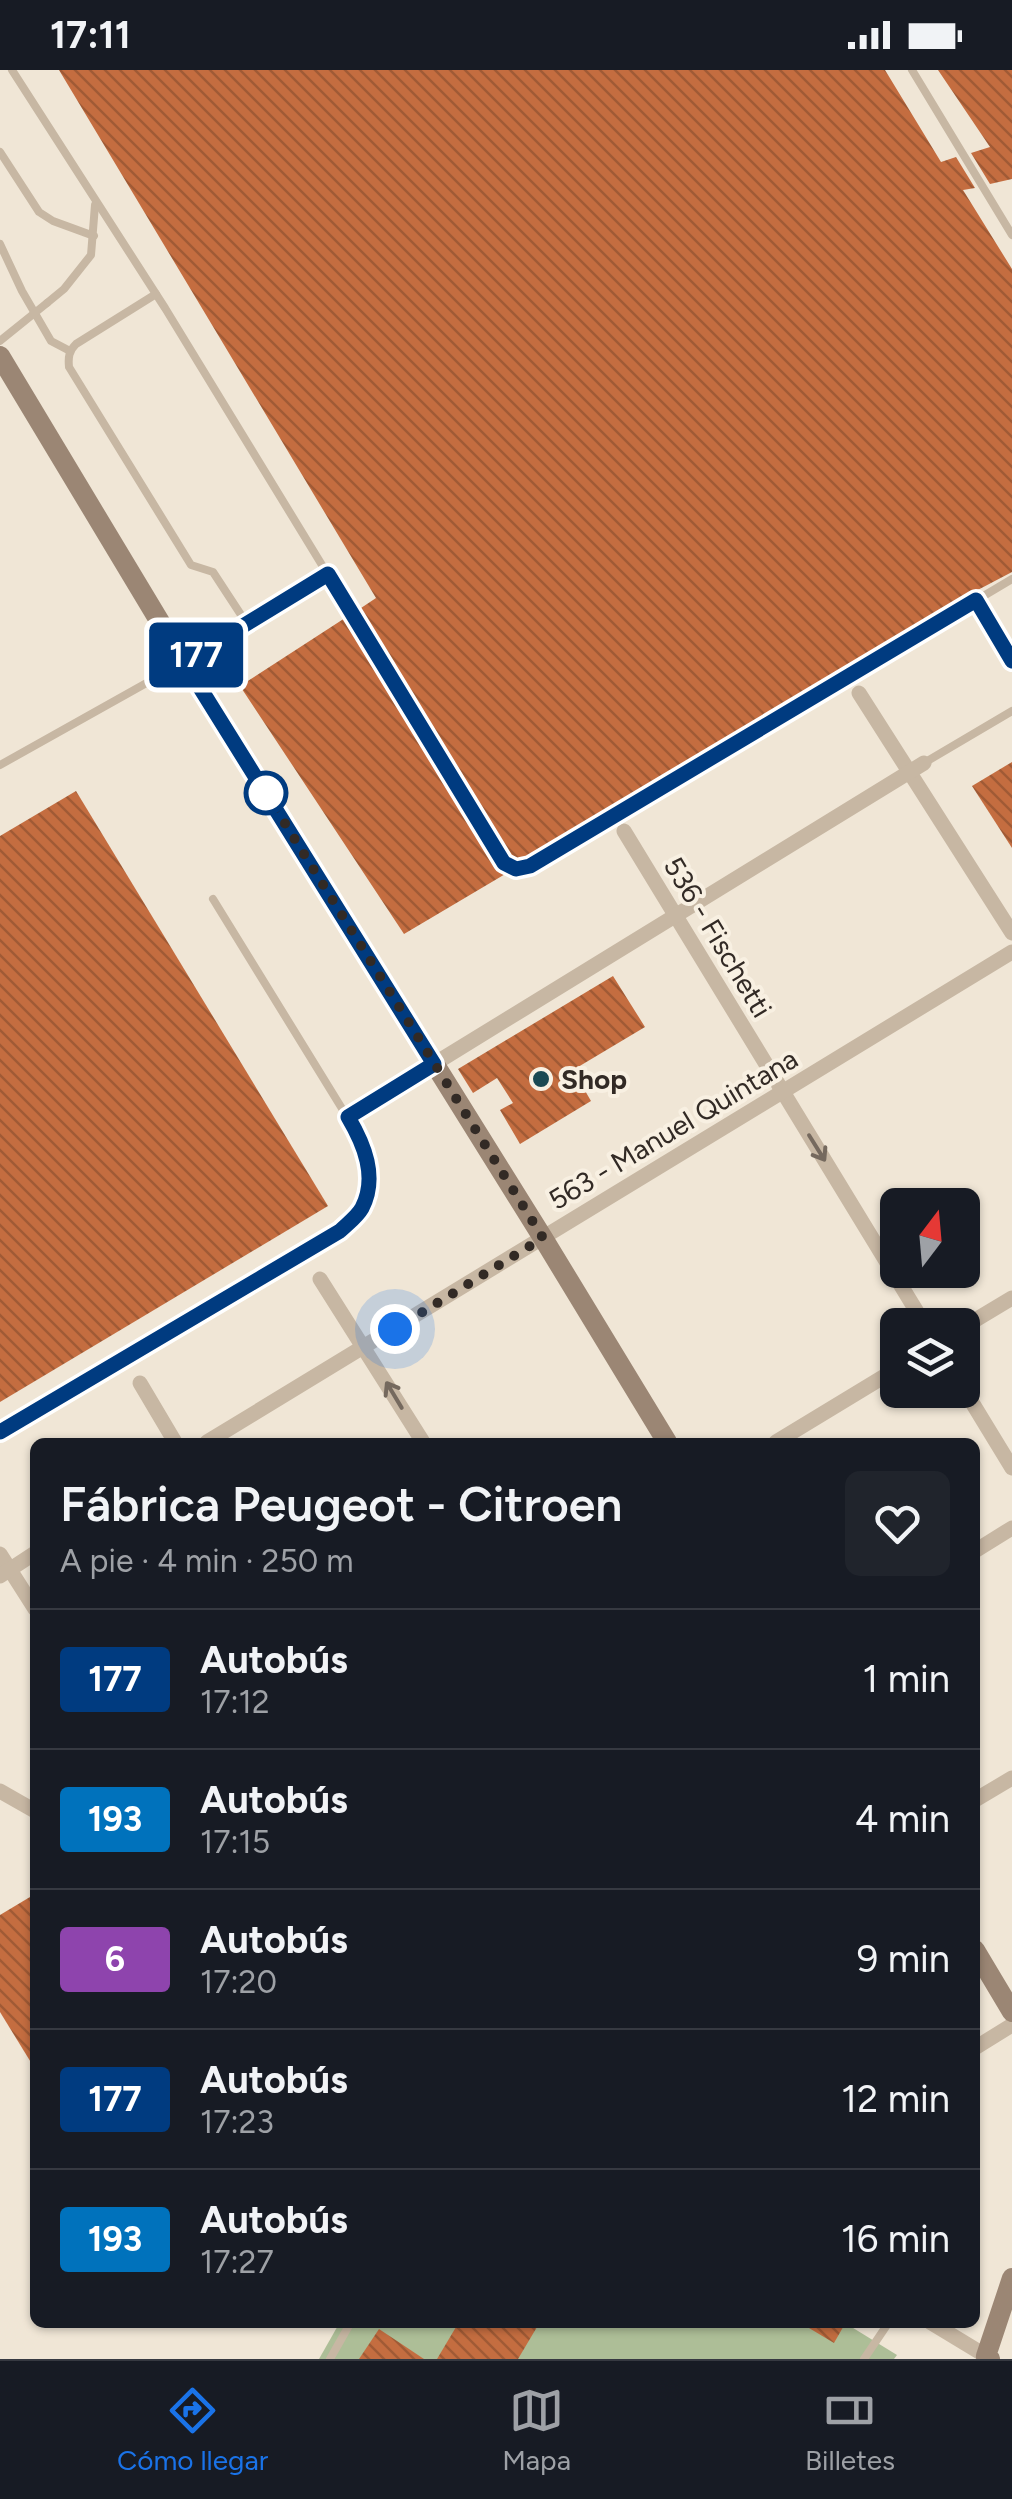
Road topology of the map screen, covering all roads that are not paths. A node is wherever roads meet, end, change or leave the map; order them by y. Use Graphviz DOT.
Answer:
graph roads {
  1 [pos="12,70"];
  2 [pos="912,70"];
  3 [pos="0,152"];
  4 [pos="96,202"];
  5 [pos="1012,235"];
  6 [pos="94,236"];
  7 [pos="0,244"];
  8 [pos="156,294"];
  9 [pos="0,341"];
  10 [pos="70,350"];
  11 [pos="0,356"];
  12 [pos="328,574"];
  13 [pos="1012,579"];
  14 [pos="976,600"];
  15 [pos="247,624"];
  16 [pos="1012,661"];
  17 [pos="184,662"];
  18 [pos="859,692"];
  19 [pos="1012,710"];
  20 [pos="924,763"];
  21 [pos="0,765"];
  22 [pos="908,773"];
  23 [pos="624,831"];
  24 [pos="213,899"];
  25 [pos="675,916"];
  26 [pos="1012,933"];
  27 [pos="1012,952"];
  28 [pos="434,1064"];
  29 [pos="782,1092"];
  30 [pos="348,1117"];
  31 [pos="543,1238"];
  32 [pos="320,1279"];
  33 [pos="1012,1298"];
  34 [pos="915,1308"];
  35 [pos="980,1317"];
  36 [pos="365,1348"];
  37 [pos="880,1379"];
  38 [pos="140,1383"];
  39 [pos="975,1408"];
  40 [pos="0,1432"];
  41 [pos="173,1438"];
  42 [pos="214,1438"];
  43 [pos="421,1438"];
  44 [pos="665,1438"];
  45 [pos="783,1438"];
  46 [pos="1012,1468"];
  47 [pos="1012,1528"];
  48 [pos="980,1548"];
  49 [pos="0,1554"];
  50 [pos="30,1557"];
  51 [pos="5,1573"];
  52 [pos="30,1603"];
  53 [pos="1012,1778"];
  54 [pos="0,1790"];
  55 [pos="980,1797"];
  56 [pos="30,1808"];
  57 [pos="980,1958"];
  58 [pos="1012,2012"];
  59 [pos="1012,2025"];
  60 [pos="980,2045"];
  61 [pos="1012,2278"];
  62 [pos="348,2328"];
  63 [pos="885,2328"];
  64 [pos="940,2328"];
  65 [pos="988,2358"];
  66 [pos="330,2359"];
  67 [pos="864,2359"];
  1 -- 4 [label="lane"];
  2 -- 5 [label="lane"];
  3 -- 6 [label="lane"];
  4 -- 6 [label="lane"];
  4 -- 8 [label="lane"];
  6 -- 9 [label="lane, bridge"];
  7 -- 10 [label="lane"];
  8 -- 10 [label="lane"];
  8 -- 12 [label="lane"];
  10 -- 15 [label="lane"];
  11 -- 17 [label="street"];
  12 -- 14 [label="lane"];
  12 -- 15 [label="lane"];
  13 -- 14 [label="lane"];
  14 -- 16 [label="lane"];
  15 -- 17 [label="lane"];
  17 -- 21 [label="lane"];
  17 -- 28 [label="street"];
  18 -- 22 [label="street"];
  19 -- 20 [label="lane"];
  20 -- 22 [label="street"];
  22 -- 25 [label="street"];
  22 -- 26 [label="street"];
  23 -- 25 [label="street, 536 - Fischetti"];
  24 -- 30 [label="lane"];
  25 -- 28 [label="street"];
  25 -- 29 [label="street, 536 - Fischetti"];
  27 -- 29 [label="street, 563 - Manuel Quintana"];
  28 -- 30 [label="lane"];
  28 -- 31 [label="street"];
  29 -- 31 [label="street, 563 - Manuel Quintana"];
  29 -- 34 [label="street, 536 - Fischetti, one-way"];
  30 -- 40 [label="lane"];
  31 -- 36 [label="street, 563 - Manuel Quintana"];
  31 -- 44 [label="street"];
  32 -- 36 [label="street"];
  33 -- 35 [label="street"];
  36 -- 42 [label="street, 563 - Manuel Quintana"];
  43 -- 36 [label="street, one-way"];
  37 -- 45 [label="street"];
  38 -- 41 [label="street"];
  39 -- 46 [label="street"];
  47 -- 48 [label="street"];
  49 -- 51 [label="street"];
  50 -- 51 [label="street"];
  51 -- 52 [label="street"];
  53 -- 55 [label="street"];
  54 -- 56 [label="street"];
  57 -- 58 [label="street"];
  59 -- 60 [label="street"];
  61 -- 65 [label="street"];
  62 -- 66 [label="lane"];
  63 -- 67 [label="lane"];
  64 -- 65 [label="street"];
}
